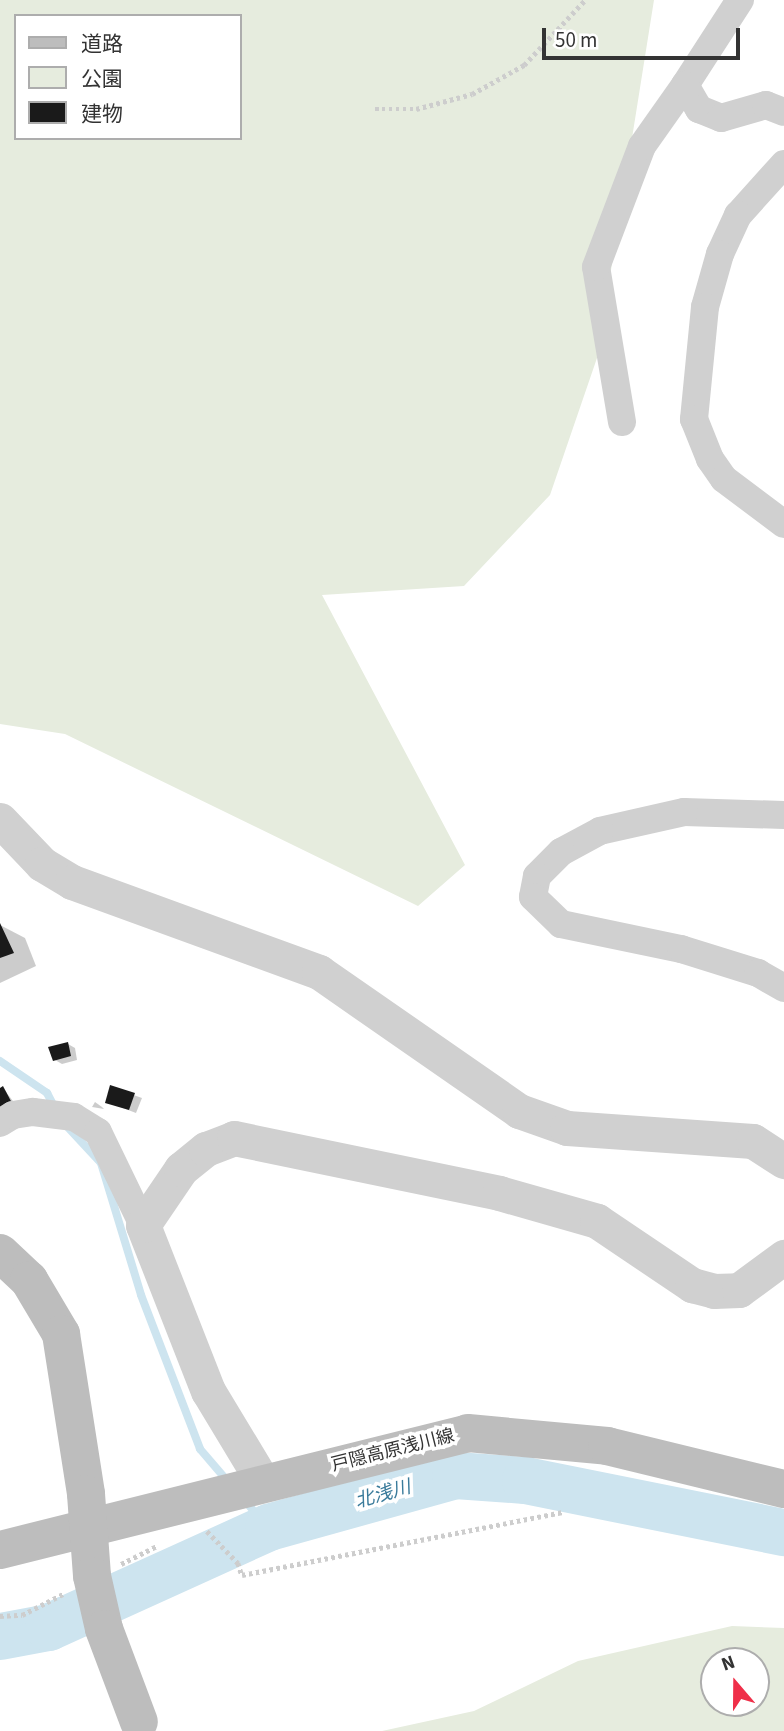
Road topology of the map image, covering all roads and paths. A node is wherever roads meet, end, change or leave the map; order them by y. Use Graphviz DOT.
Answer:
graph roads {
  1 [pos="585,0"];
  2 [pos="740,0"];
  3 [pos="685,85"];
  4 [pos="375,109"];
  5 [pos="784,113"];
  6 [pos="784,164"];
  7 [pos="622,422"];
  8 [pos="784,524"];
  9 [pos="784,815"];
  10 [pos="0,820"];
  11 [pos="784,988"];
  12 [pos="0,1123"];
  13 [pos="784,1161"];
  14 [pos="143,1226"];
  15 [pos="0,1253"];
  16 [pos="784,1257"];
  17 [pos="256,1484"];
  18 [pos="784,1489"];
  19 [pos="563,1512"];
  20 [pos="211,1518"];
  21 [pos="0,1550"];
  22 [pos="141,1726"];
  1 -- 4 [label="path"];
  2 -- 3 [label="street"];
  3 -- 5 [label="street"];
  3 -- 7 [label="street"];
  6 -- 8 [label="street"];
  9 -- 11 [label="street"];
  10 -- 13 [label="street"];
  12 -- 14 [label="street"];
  14 -- 16 [label="street"];
  14 -- 17 [label="street"];
  15 -- 22 [label="main road, bridge"];
  17 -- 18 [label="main road, 戸隠高原浅川線"];
  17 -- 20 [label="main road, 戸隠高原浅川線"];
  19 -- 20 [label="path"];
  20 -- 21 [label="main road, 戸隠高原浅川線"];
}
